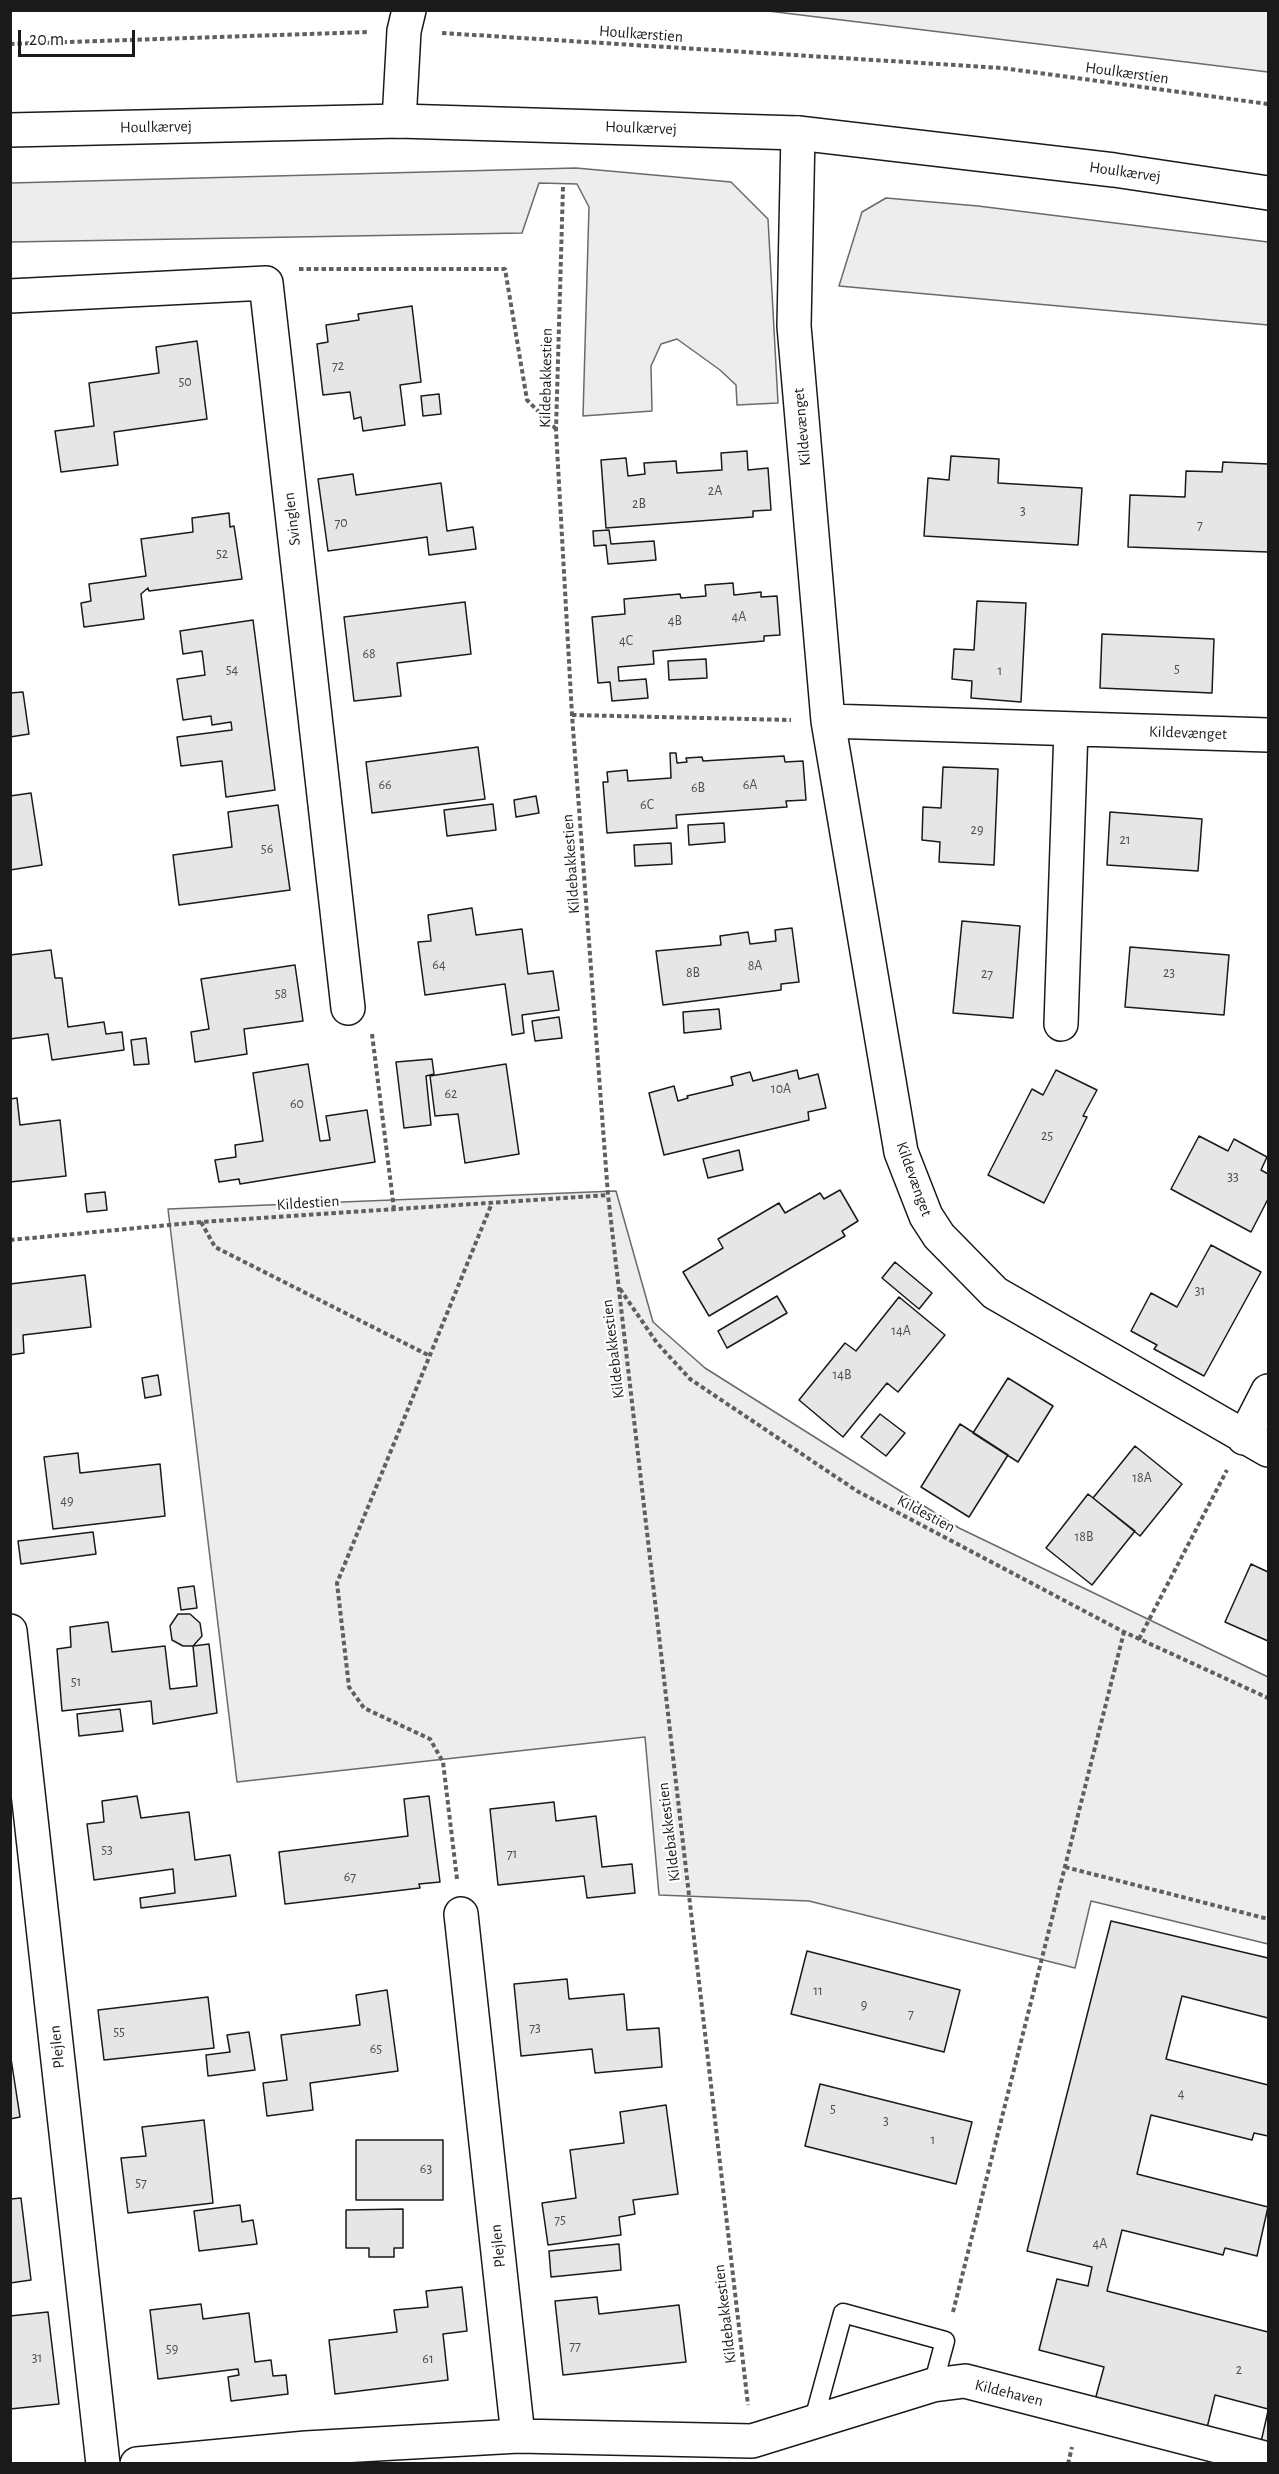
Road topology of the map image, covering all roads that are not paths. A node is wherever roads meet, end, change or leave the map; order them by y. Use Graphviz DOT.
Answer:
graph roads {
  1 [pos="407,21"];
  2 [pos="399,121"];
  3 [pos="10,130"];
  4 [pos="798,133"];
  5 [pos="1269,193"];
  6 [pos="10,296"];
  7 [pos="828,721"];
  8 [pos="1071,729"];
  9 [pos="1269,735"];
  10 [pos="348,1008"];
  11 [pos="1061,1023"];
  12 [pos="1269,1391"];
  13 [pos="1256,1444"];
  14 [pos="10,1631"];
  15 [pos="461,1914"];
  16 [pos="933,2385"];
  17 [pos="813,2424"];
  18 [pos="518,2436"];
  19 [pos="696,2451"];
  20 [pos="306,2456"];
  21 [pos="1269,2459"];
  22 [pos="103,2463"];
  23 [pos="137,2463"];
  1 -- 2 [label="street"];
  2 -- 3 [label="street, Houlkærvej"];
  2 -- 4 [label="street, Houlkærvej"];
  4 -- 5 [label="street, Houlkærvej"];
  4 -- 7 [label="street, Kildevænget"];
  6 -- 10 [label="street, Svinglen"];
  7 -- 8 [label="street, Kildevænget"];
  7 -- 13 [label="street, Kildevænget"];
  8 -- 9 [label="street, Kildevænget"];
  8 -- 11 [label="street"];
  12 -- 13 [label="street"];
  14 -- 22 [label="street, Plejlen"];
  15 -- 18 [label="street, Plejlen"];
  16 -- 17 [label="street, Kildehaven"];
  16 -- 17 [label="lane"];
  16 -- 21 [label="street, Kildehaven"];
  17 -- 19 [label="street, Kildehaven"];
  18 -- 19 [label="street"];
  18 -- 20 [label="street"];
  20 -- 23 [label="street"];
}
